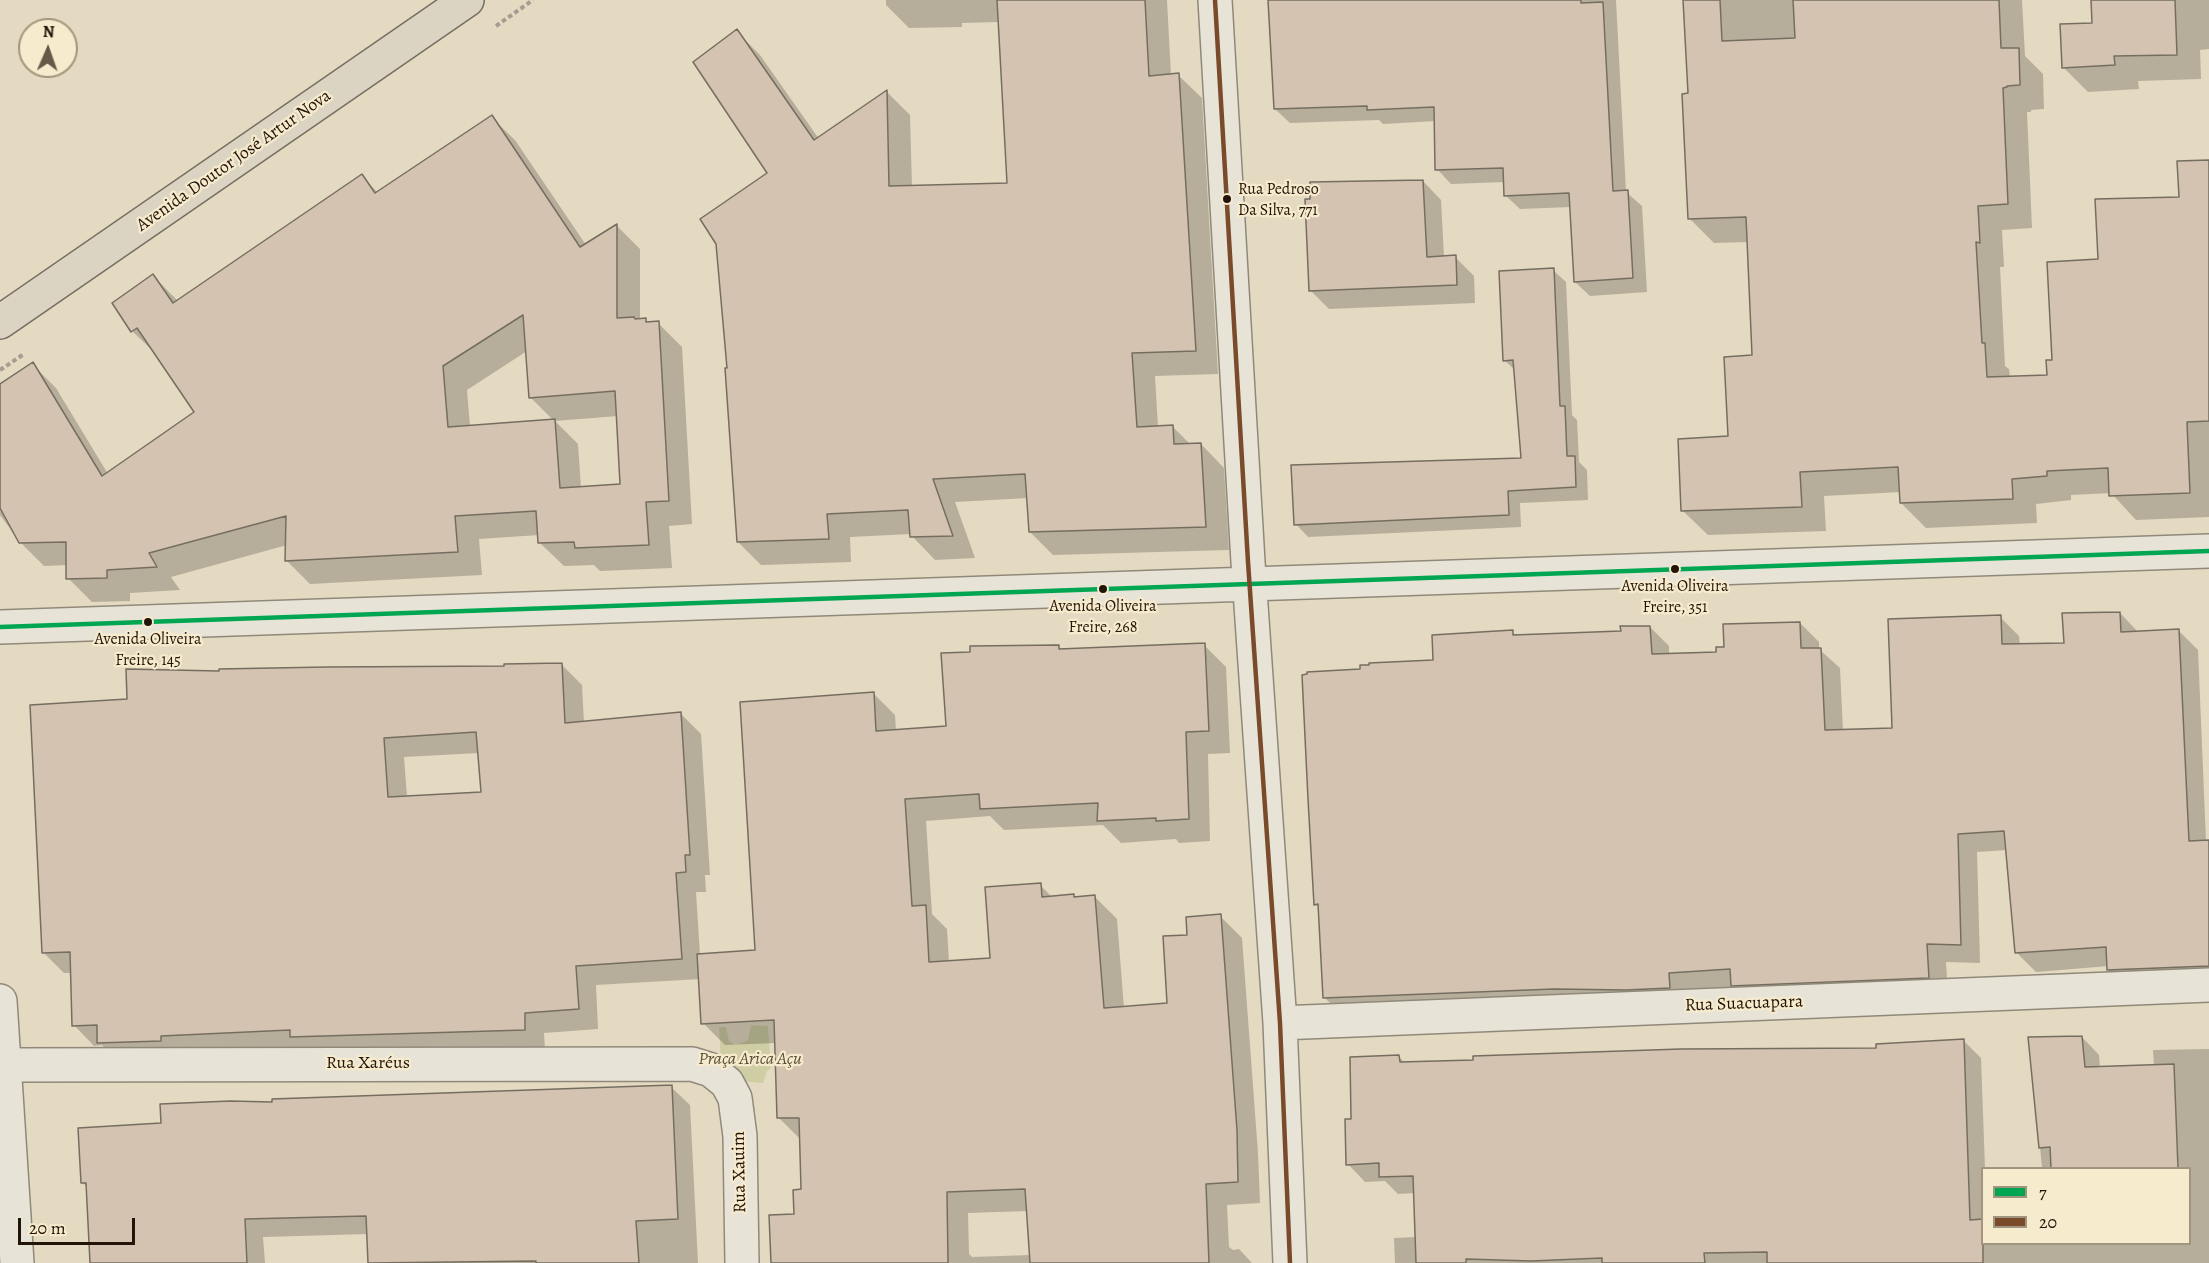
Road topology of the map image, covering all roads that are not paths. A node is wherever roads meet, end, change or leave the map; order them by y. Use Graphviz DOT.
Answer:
graph roads {
  1 [pos="467,0"];
  2 [pos="1215,0"];
  3 [pos="0,321"];
  4 [pos="2209,551"];
  5 [pos="1250,584"];
  6 [pos="0,627"];
  7 [pos="2209,985"];
  8 [pos="0,1001"];
  9 [pos="1280,1023"];
  10 [pos="3,1065"];
  11 [pos="727,1083"];
  12 [pos="16,1263"];
  13 [pos="742,1263"];
  14 [pos="1290,1263"];
  1 -- 3 [label="main road, Avenida Doutor José Artur Nova"];
  2 -- 5 [label="street"];
  4 -- 5 [label="street"];
  5 -- 6 [label="street"];
  5 -- 9 [label="street"];
  7 -- 9 [label="street, Rua Suacuapara"];
  8 -- 10 [label="street"];
  9 -- 14 [label="street"];
  10 -- 11 [label="street, Rua Xaréus"];
  10 -- 12 [label="street"];
  11 -- 13 [label="street, Rua Xauim"];
}
